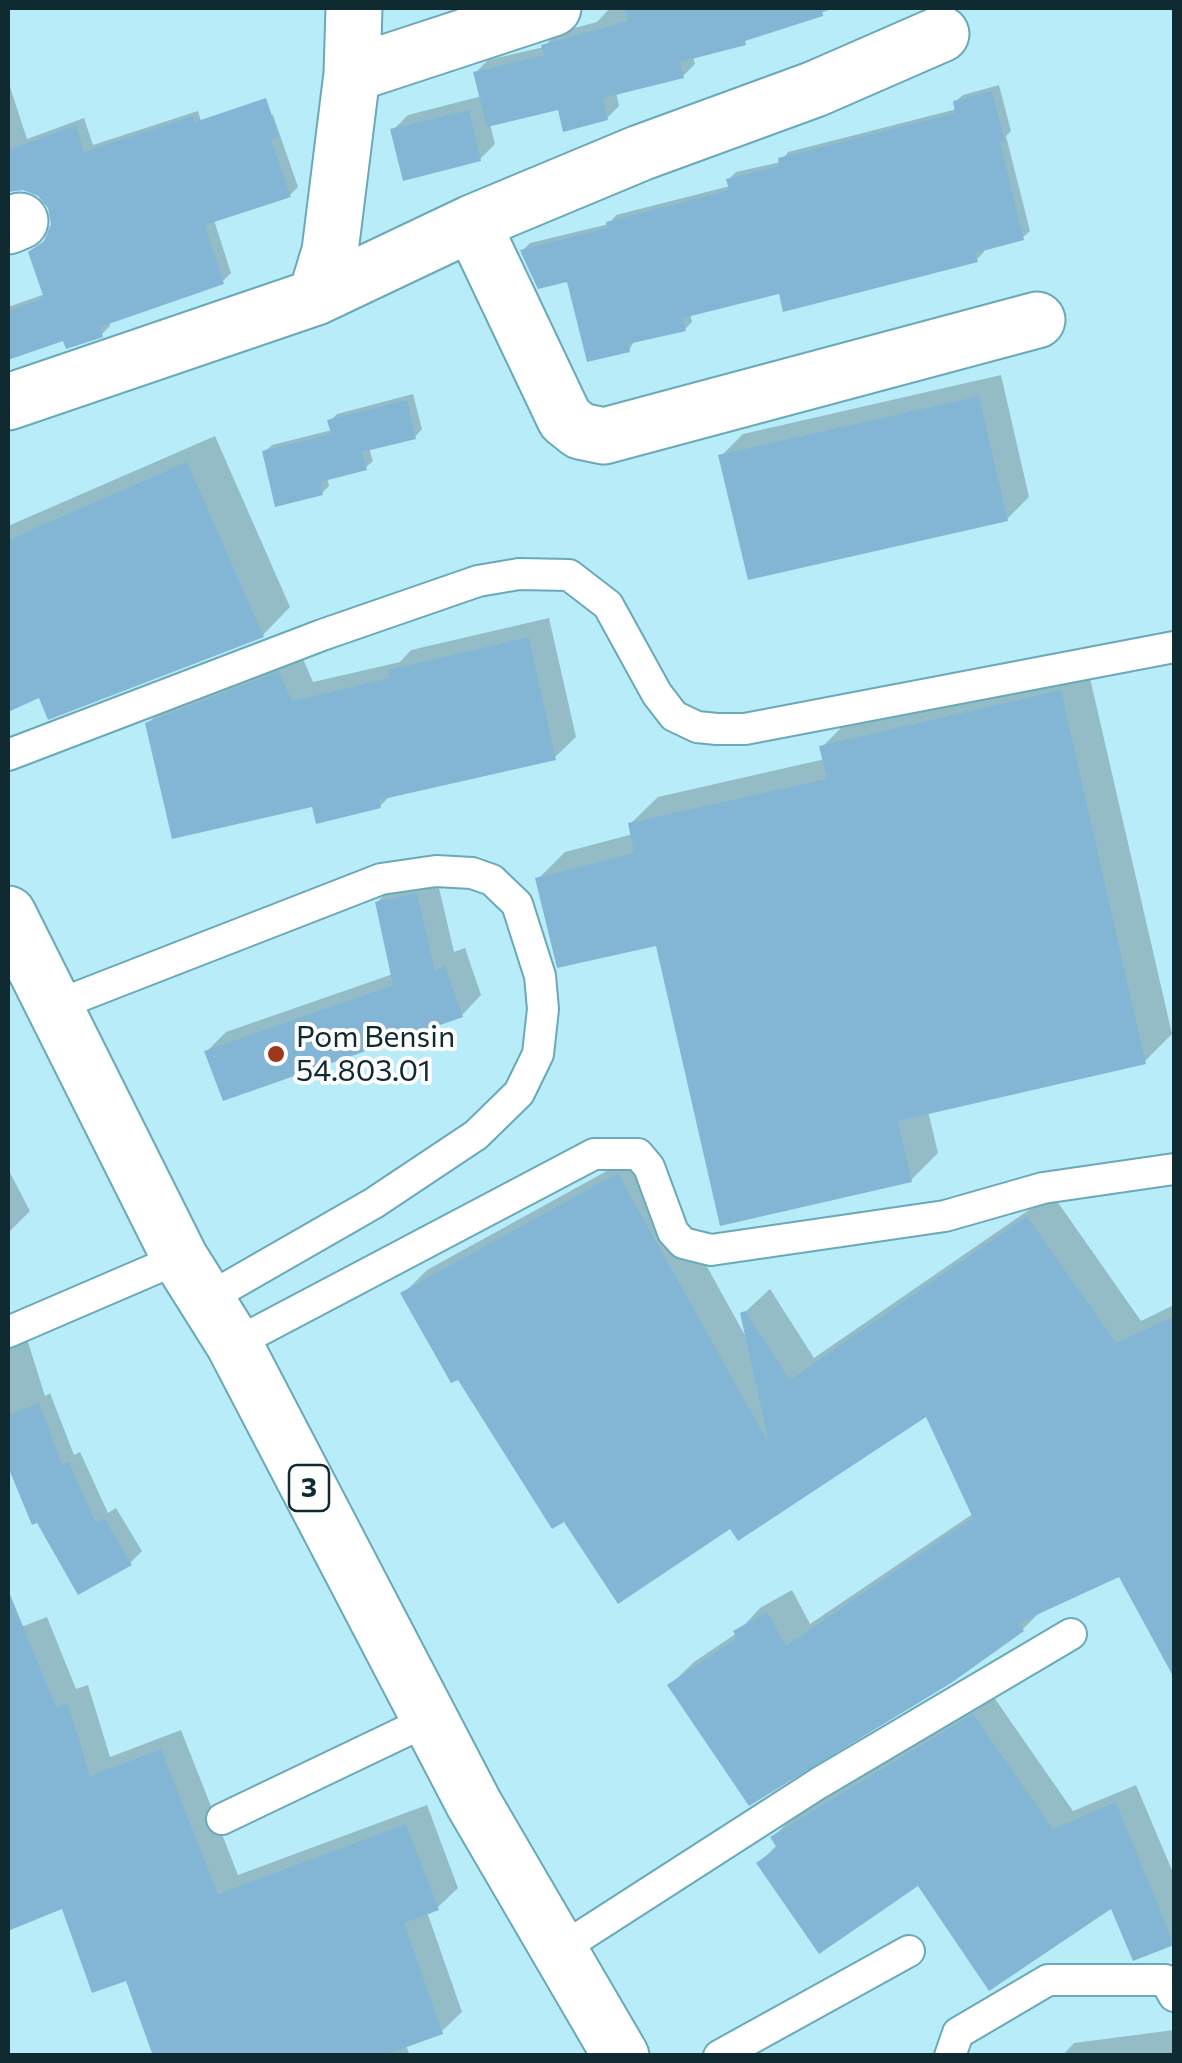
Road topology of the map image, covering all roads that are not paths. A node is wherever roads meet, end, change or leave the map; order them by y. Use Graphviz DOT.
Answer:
graph roads {
  1 [pos="354,8"];
  2 [pos="553,8"];
  3 [pos="940,34"];
  4 [pos="352,74"];
  5 [pos="472,222"];
  6 [pos="316,298"];
  7 [pos="1037,320"];
  8 [pos="8,402"];
  9 [pos="1174,647"];
  10 [pos="8,755"];
  11 [pos="8,914"];
  12 [pos="52,1007"];
  13 [pos="1174,1169"];
  14 [pos="206,1301"];
  15 [pos="8,1332"];
  16 [pos="1070,1634"];
  17 [pos="431,1719"];
  18 [pos="222,1819"];
  19 [pos="561,1949"];
  20 [pos="909,1951"];
  21 [pos="1174,1996"];
  22 [pos="621,2056"];
  23 [pos="719,2056"];
  24 [pos="950,2056"];
  1 -- 4 [label="main road"];
  2 -- 4 [label="main road"];
  3 -- 5 [label="main road"];
  4 -- 6 [label="main road"];
  5 -- 6 [label="main road"];
  5 -- 7 [label="main road"];
  6 -- 8 [label="main road"];
  9 -- 10 [label="lane"];
  11 -- 12 [label="main road, 3"];
  12 -- 14 [label="main road, 3"];
  12 -- 14 [label="lane"];
  13 -- 14 [label="lane"];
  14 -- 15 [label="lane"];
  14 -- 17 [label="main road, 3"];
  16 -- 19 [label="lane"];
  17 -- 18 [label="lane"];
  17 -- 19 [label="main road, 3"];
  19 -- 22 [label="main road, 3"];
  20 -- 23 [label="lane"];
  21 -- 24 [label="lane"];
}
